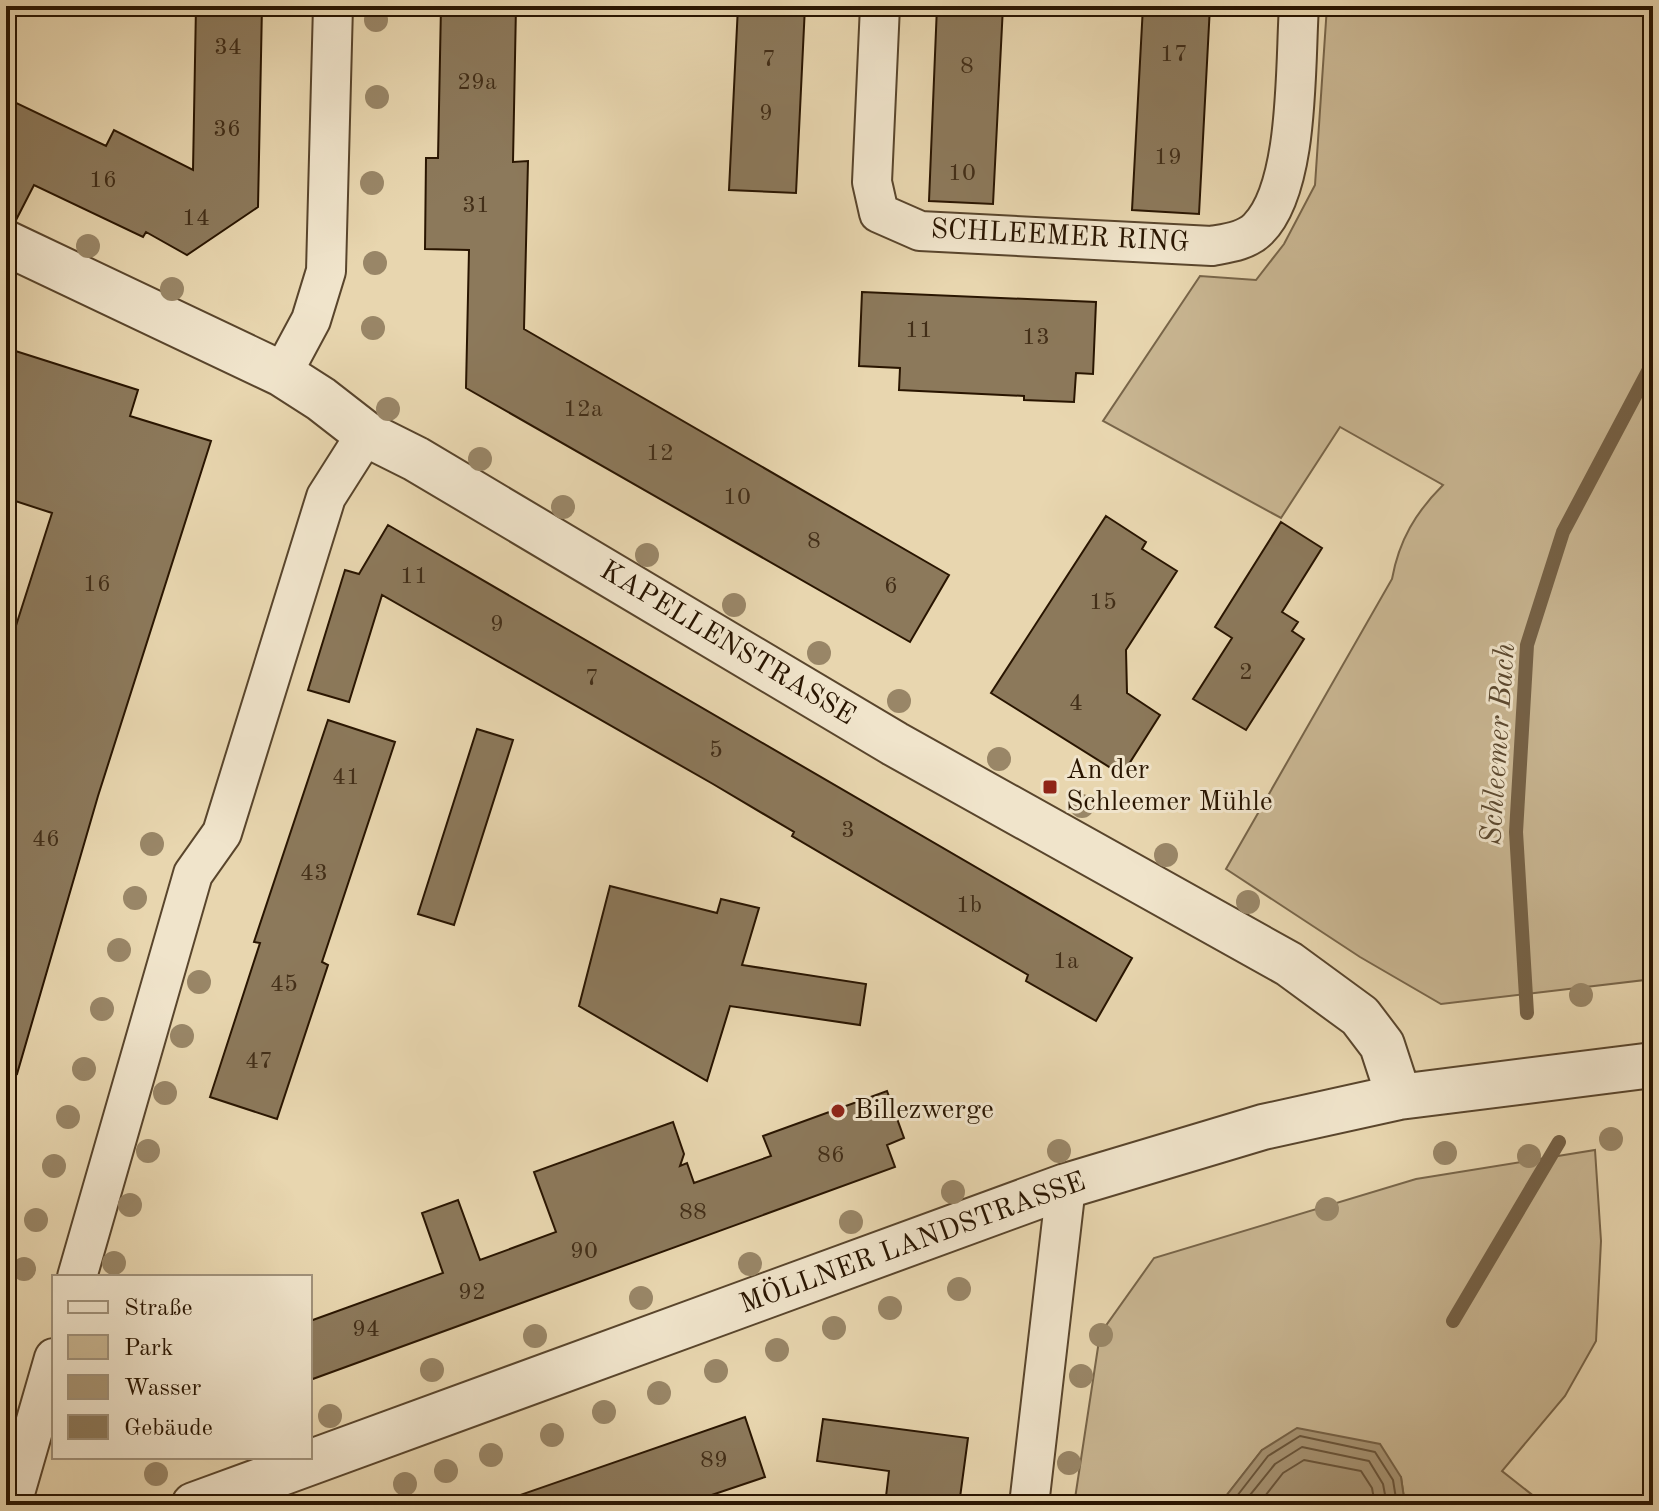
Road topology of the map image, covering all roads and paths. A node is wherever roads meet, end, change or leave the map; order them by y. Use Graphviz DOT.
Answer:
graph roads {
  1 [pos="333,6"];
  2 [pos="880,6"];
  3 [pos="1299,6"];
  4 [pos="6,243"];
  5 [pos="282,374"];
  6 [pos="366,434"];
  7 [pos="1653,1065"];
  8 [pos="1399,1097"];
  9 [pos="1066,1186"];
  10 [pos="78,1275"];
  11 [pos="52,1365"];
  12 [pos="15,1505"];
  13 [pos="194,1505"];
  14 [pos="1029,1505"];
  1 -- 5 [label="street"];
  2 -- 3 [label="street, SCHLEEMER RING"];
  4 -- 5 [label="street, KAPELLENSTRASSE"];
  5 -- 6 [label="street, KAPELLENSTRASSE"];
  6 -- 8 [label="street, KAPELLENSTRASSE"];
  6 -- 10 [label="street"];
  7 -- 8 [label="street, MÖLLNER LANDSTRASSE"];
  8 -- 9 [label="street, MÖLLNER LANDSTRASSE"];
  9 -- 13 [label="street, MÖLLNER LANDSTRASSE"];
  9 -- 14 [label="street"];
  11 -- 12 [label="street"];
}
